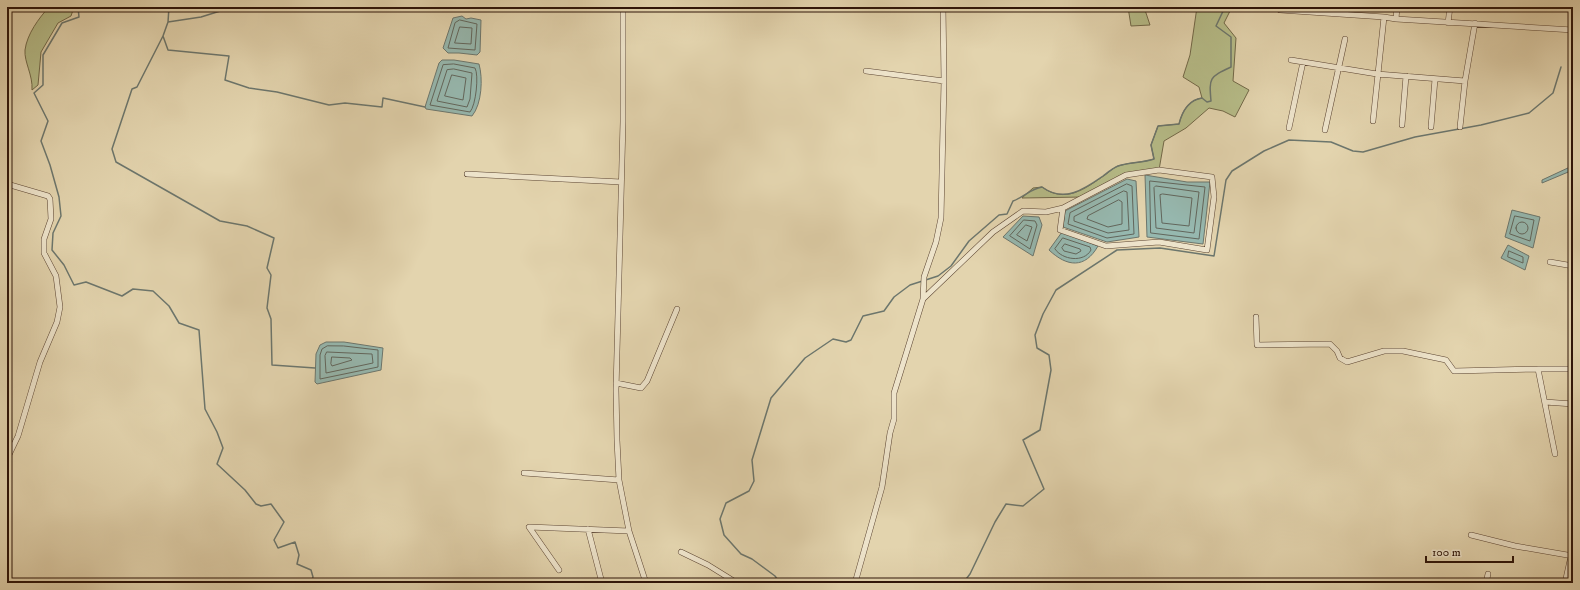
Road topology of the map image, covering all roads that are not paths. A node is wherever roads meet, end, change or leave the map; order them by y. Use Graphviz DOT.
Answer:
graph roads {
  1 [pos="623,7"];
  2 [pos="943,7"];
  3 [pos="1280,7"];
  4 [pos="1397,7"];
  5 [pos="1450,7"];
  6 [pos="1384,17"];
  7 [pos="1396,19"];
  8 [pos="1448,23"];
  9 [pos="1475,23"];
  10 [pos="1573,30"];
  11 [pos="1345,39"];
  12 [pos="1291,60"];
  13 [pos="1303,62"];
  14 [pos="1338,68"];
  15 [pos="866,71"];
  16 [pos="1376,74"];
  17 [pos="1406,76"];
  18 [pos="1435,79"];
  19 [pos="944,81"];
  20 [pos="1465,81"];
  21 [pos="1373,121"];
  22 [pos="1402,125"];
  23 [pos="1431,127"];
  24 [pos="1460,127"];
  25 [pos="1289,128"];
  26 [pos="1324,130"];
  27 [pos="467,174"];
  28 [pos="621,182"];
  29 [pos="7,184"];
  30 [pos="1063,208"];
  31 [pos="1550,262"];
  32 [pos="1573,266"];
  33 [pos="923,299"];
  34 [pos="678,309"];
  35 [pos="1256,317"];
  36 [pos="1538,369"];
  37 [pos="1573,369"];
  38 [pos="616,383"];
  39 [pos="1545,402"];
  40 [pos="1573,404"];
  41 [pos="1555,454"];
  42 [pos="7,459"];
  43 [pos="524,473"];
  44 [pos="619,480"];
  45 [pos="588,529"];
  46 [pos="629,531"];
  47 [pos="1472,535"];
  48 [pos="681,552"];
  49 [pos="1572,556"];
  50 [pos="559,570"];
  51 [pos="1488,574"];
  52 [pos="602,583"];
  53 [pos="646,583"];
  54 [pos="737,583"];
  55 [pos="855,583"];
  56 [pos="1486,583"];
  57 [pos="1565,583"];
  1 -- 28 [label="street"];
  2 -- 19 [label="street"];
  3 -- 6 [label="street"];
  4 -- 7 [label="street"];
  5 -- 8 [label="street"];
  6 -- 7 [label="street"];
  6 -- 16 [label="street"];
  7 -- 8 [label="street"];
  8 -- 9 [label="street"];
  9 -- 10 [label="street"];
  9 -- 20 [label="street"];
  11 -- 14 [label="street"];
  12 -- 13 [label="street"];
  13 -- 14 [label="street"];
  13 -- 25 [label="street"];
  14 -- 16 [label="street"];
  14 -- 26 [label="street"];
  15 -- 19 [label="street"];
  16 -- 17 [label="street"];
  16 -- 21 [label="street"];
  17 -- 18 [label="street"];
  17 -- 22 [label="street"];
  18 -- 20 [label="street"];
  18 -- 23 [label="street"];
  19 -- 33 [label="street"];
  20 -- 24 [label="street"];
  27 -- 28 [label="street"];
  28 -- 38 [label="street"];
  29 -- 42 [label="street"];
  30 -- 30 [label="street"];
  30 -- 33 [label="street"];
  31 -- 32 [label="street"];
  33 -- 55 [label="street"];
  34 -- 38 [label="street"];
  35 -- 36 [label="street"];
  36 -- 37 [label="street"];
  36 -- 39 [label="street"];
  38 -- 44 [label="street"];
  39 -- 40 [label="street"];
  39 -- 41 [label="street"];
  43 -- 44 [label="street"];
  44 -- 46 [label="street"];
  45 -- 46 [label="street"];
  45 -- 50 [label="street"];
  45 -- 52 [label="street"];
  46 -- 53 [label="street"];
  47 -- 49 [label="street"];
  48 -- 54 [label="street"];
  49 -- 57 [label="street"];
  51 -- 56 [label="street"];
}
